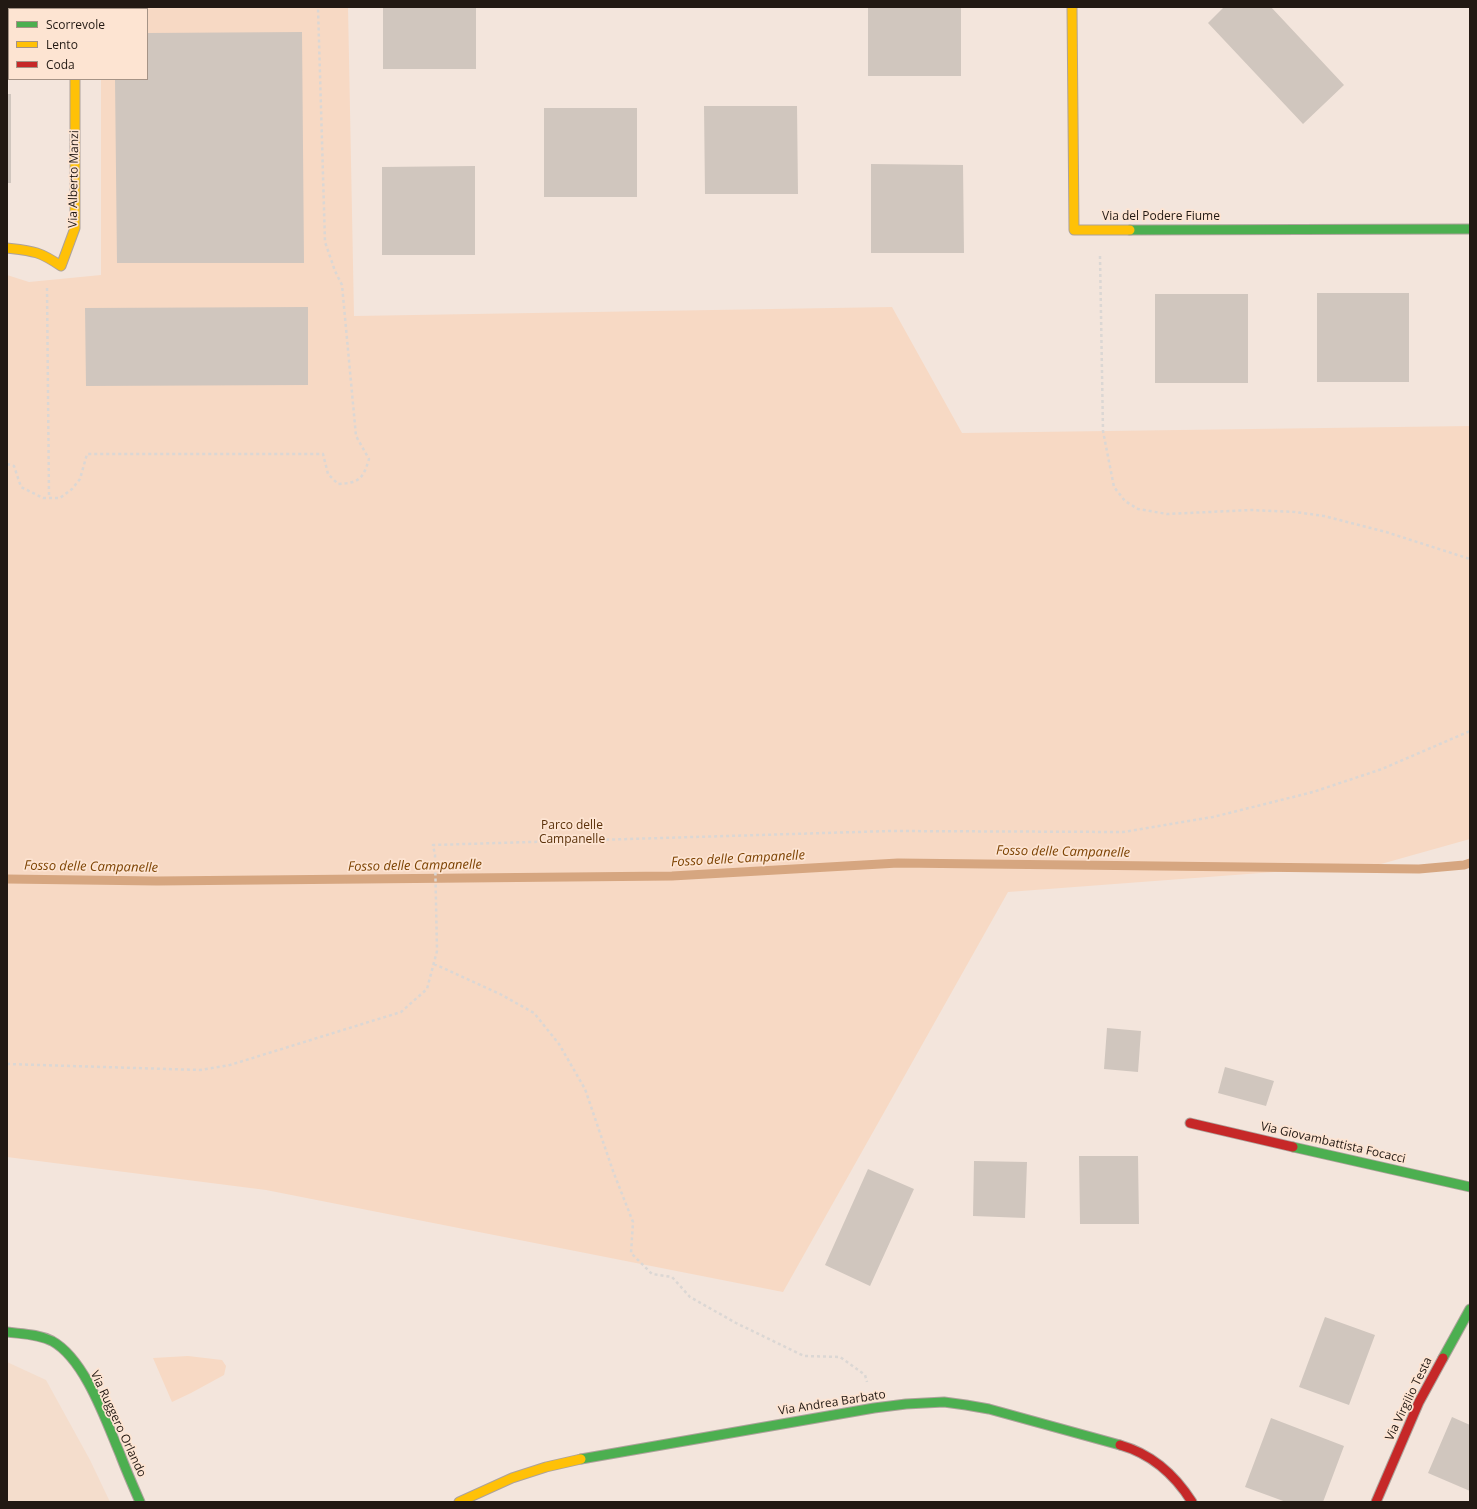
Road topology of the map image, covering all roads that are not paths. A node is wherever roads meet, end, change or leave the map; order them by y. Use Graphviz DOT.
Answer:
graph roads {
  1 [pos="1072,7"];
  2 [pos="75,80"];
  3 [pos="1470,229"];
  4 [pos="7,248"];
  5 [pos="1190,1123"];
  6 [pos="1470,1187"];
  7 [pos="1470,1309"];
  8 [pos="7,1332"];
  9 [pos="140,1502"];
  10 [pos="459,1502"];
  11 [pos="1192,1502"];
  12 [pos="1376,1502"];
  1 -- 3 [label="street, Via del Podere Fiume"];
  2 -- 4 [label="street, Via Alberto Manzi"];
  5 -- 6 [label="street, Via Giovambattista Focacci"];
  7 -- 12 [label="street, Via Virgilio Testa"];
  8 -- 9 [label="street, Via Ruggero Orlando"];
  10 -- 11 [label="street, Via Andrea Barbato"];
}
